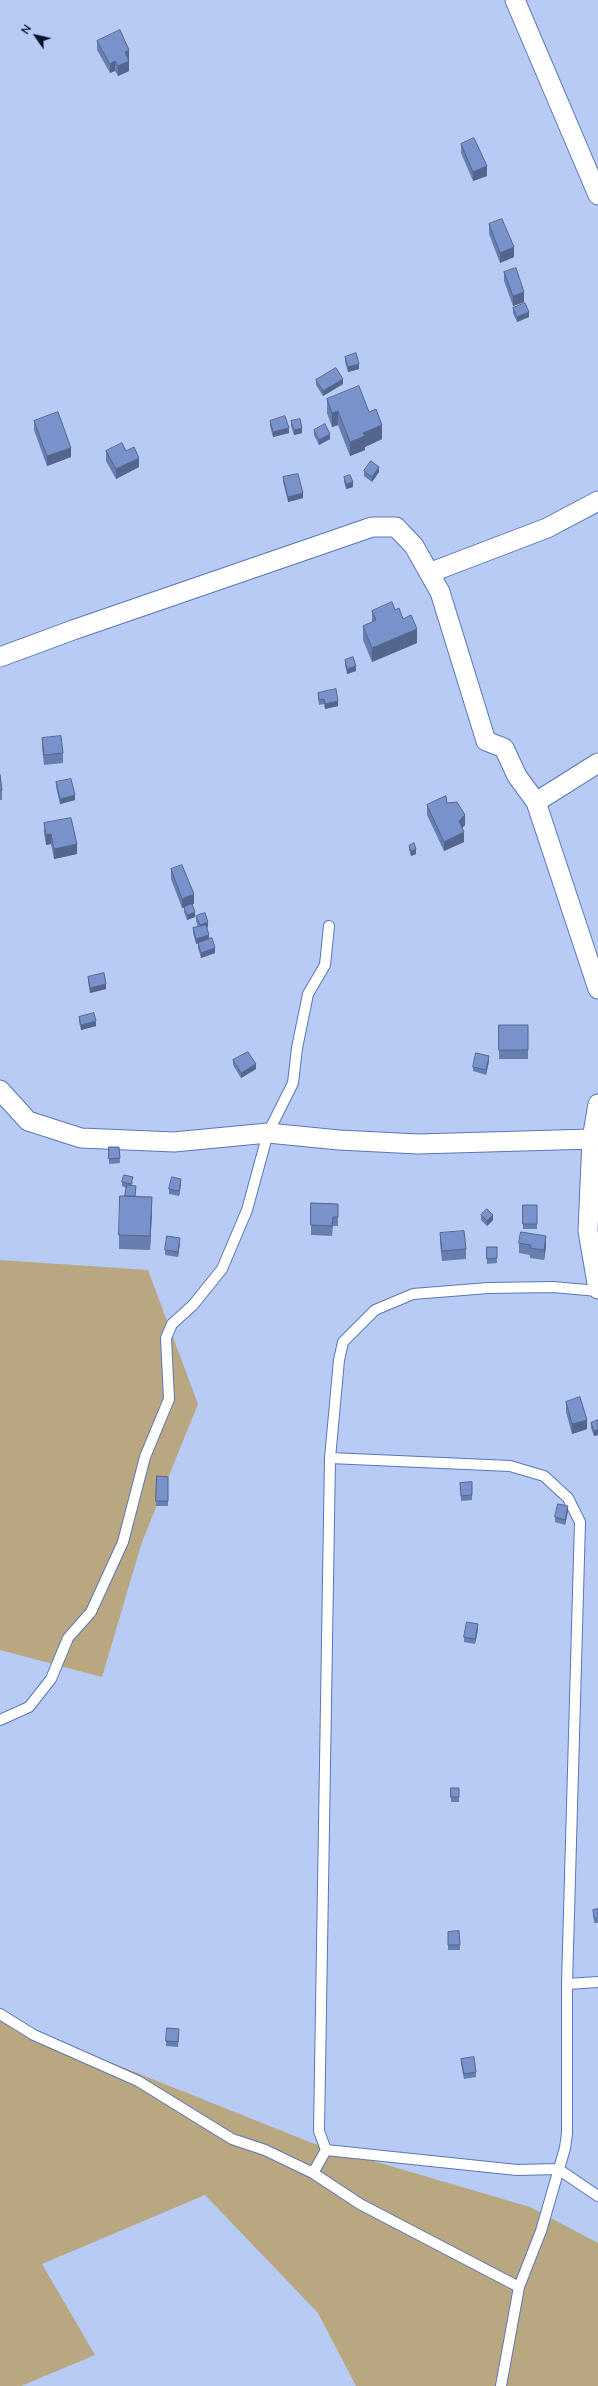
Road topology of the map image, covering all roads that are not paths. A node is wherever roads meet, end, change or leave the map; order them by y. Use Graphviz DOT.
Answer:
graph roads {
  1 [pos="519,1"];
  2 [pos="598,194"];
  3 [pos="598,501"];
  4 [pos="429,573"];
  5 [pos="0,658"];
  6 [pos="598,763"];
  7 [pos="536,802"];
  8 [pos="329,926"];
  9 [pos="598,988"];
  10 [pos="0,1090"];
  11 [pos="598,1104"];
  12 [pos="268,1133"];
  13 [pos="592,1139"];
  14 [pos="598,1290"];
  15 [pos="330,1458"];
  16 [pos="0,1720"];
  17 [pos="598,1982"];
  18 [pos="567,1984"];
  19 [pos="0,2014"];
  20 [pos="326,2150"];
  21 [pos="558,2169"];
  22 [pos="312,2174"];
  23 [pos="598,2196"];
  24 [pos="519,2287"];
  25 [pos="501,2386"];
  1 -- 2 [label="street"];
  3 -- 4 [label="street"];
  4 -- 5 [label="street"];
  4 -- 7 [label="street"];
  6 -- 7 [label="street"];
  7 -- 9 [label="street"];
  8 -- 12 [label="lane"];
  10 -- 12 [label="street"];
  11 -- 13 [label="street"];
  12 -- 13 [label="street"];
  12 -- 16 [label="lane"];
  13 -- 14 [label="street"];
  14 -- 15 [label="lane"];
  15 -- 18 [label="lane"];
  15 -- 20 [label="lane"];
  17 -- 18 [label="lane"];
  18 -- 21 [label="lane"];
  19 -- 22 [label="lane"];
  20 -- 21 [label="lane"];
  20 -- 22 [label="lane"];
  21 -- 23 [label="lane"];
  21 -- 24 [label="lane"];
  22 -- 24 [label="lane"];
  24 -- 25 [label="lane"];
}
